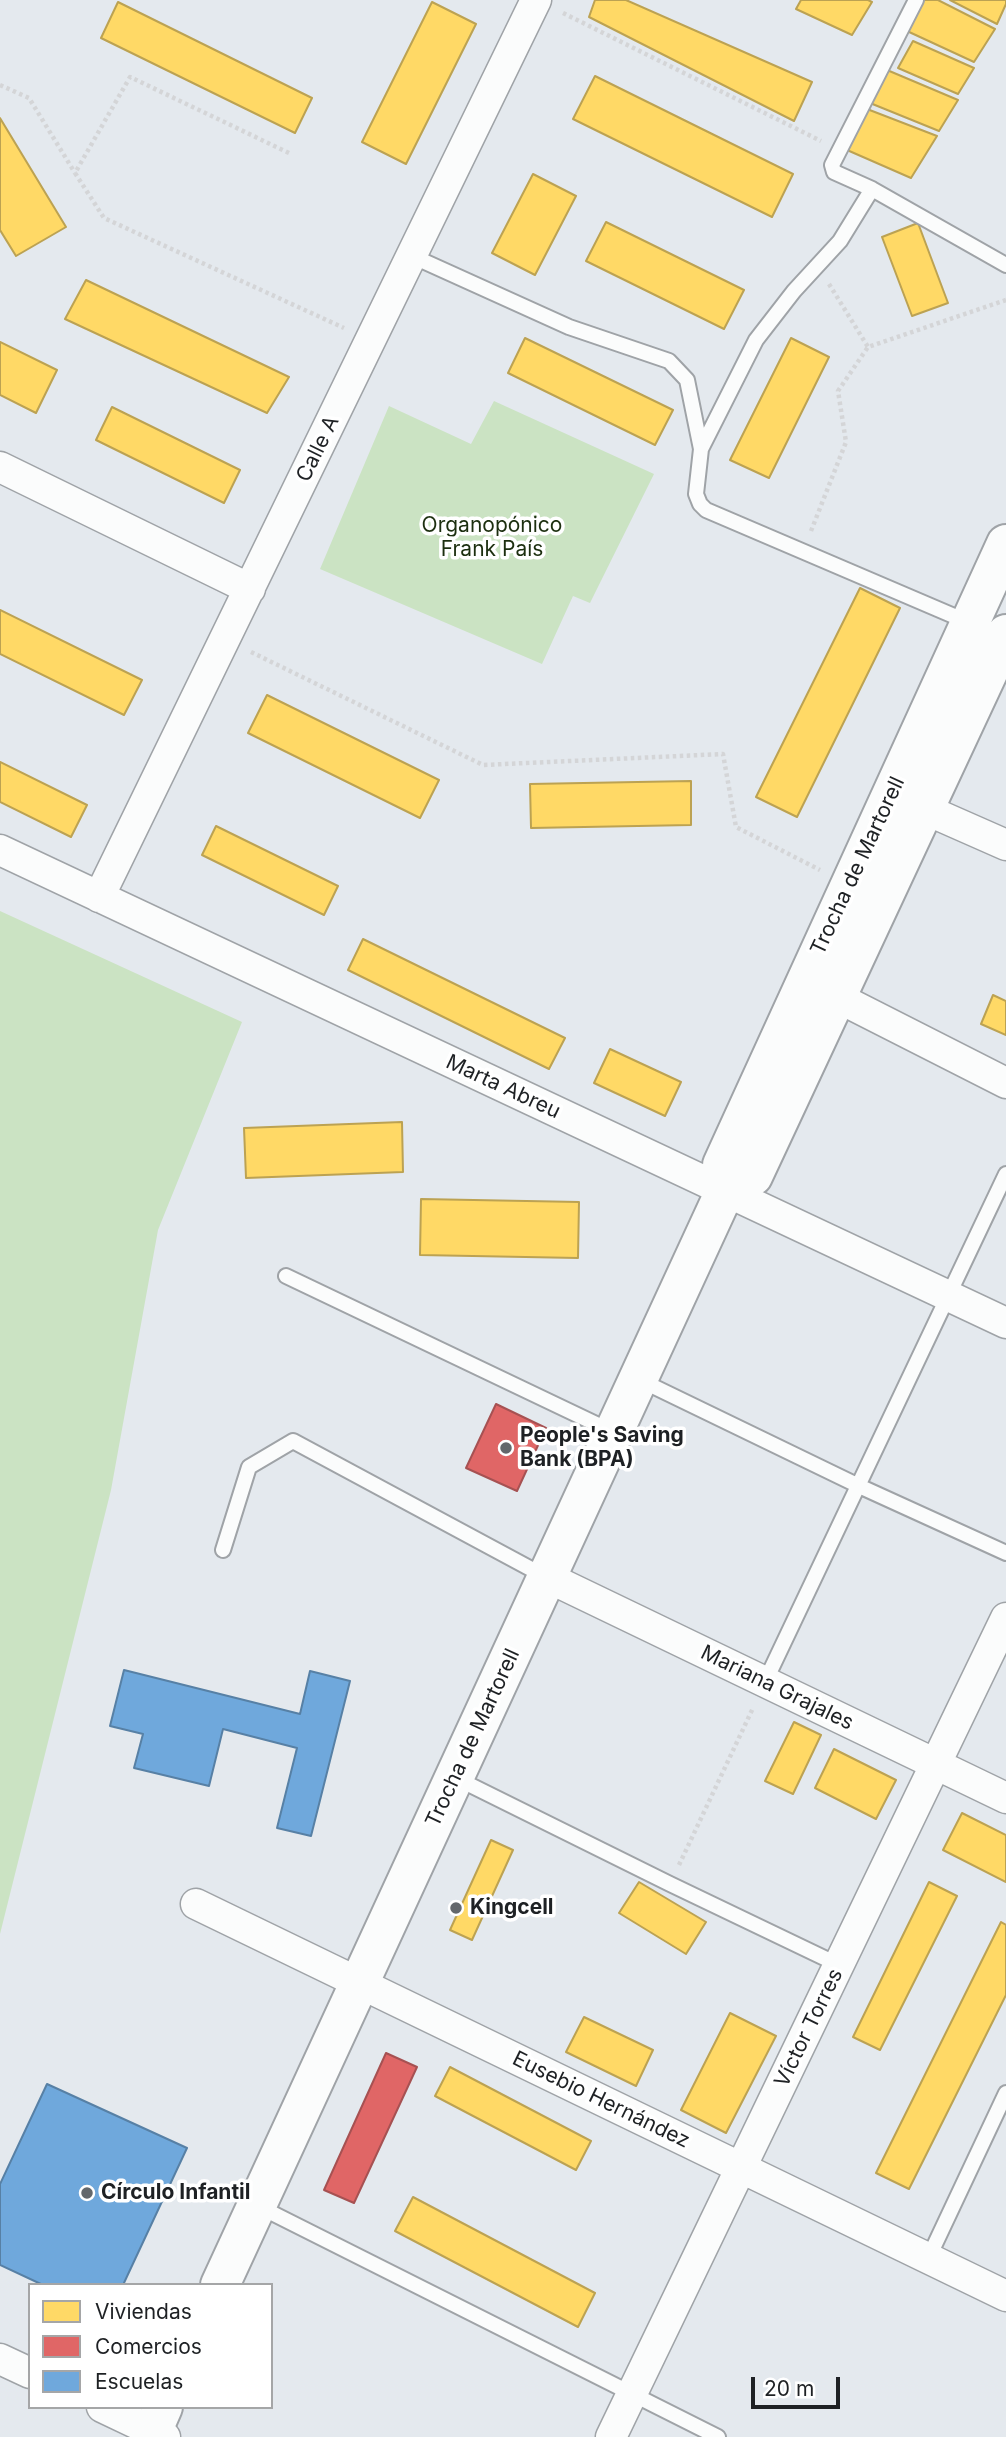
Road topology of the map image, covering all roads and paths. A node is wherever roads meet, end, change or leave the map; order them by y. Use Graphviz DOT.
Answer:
graph roads {
  1 [pos="916,0"];
  2 [pos="545,3"];
  3 [pos="0,85"];
  4 [pos="839,150"];
  5 [pos="289,153"];
  6 [pos="75,173"];
  7 [pos="872,190"];
  8 [pos="412,256"];
  9 [pos="817,265"];
  10 [pos="1006,265"];
  11 [pos="1006,300"];
  12 [pos="371,340"];
  13 [pos="868,347"];
  14 [pos="701,449"];
  15 [pos="0,467"];
  16 [pos="1006,544"];
  17 [pos="803,551"];
  18 [pos="250,589"];
  19 [pos="969,622"];
  20 [pos="225,640"];
  21 [pos="1005,640"];
  22 [pos="908,801"];
  23 [pos="1006,845"];
  24 [pos="0,850"];
  25 [pos="849,885"];
  26 [pos="99,897"];
  27 [pos="821,989"];
  28 [pos="1006,1083"];
  29 [pos="1006,1174"];
  30 [pos="725,1191"];
  31 [pos="286,1276"];
  32 [pos="947,1296"];
  33 [pos="1006,1323"];
  34 [pos="638,1379"];
  35 [pos="614,1433"];
  36 [pos="859,1486"];
  37 [pos="223,1550"];
  38 [pos="1006,1553"];
  39 [pos="547,1577"];
  40 [pos="1006,1618"];
  41 [pos="765,1682"];
  42 [pos="935,1764"];
  43 [pos="455,1777"];
  44 [pos="1006,1798"];
  45 [pos="670,1884"];
  46 [pos="196,1904"];
  47 [pos="839,1965"];
  48 [pos="359,1983"];
  49 [pos="1006,2093"];
  50 [pos="741,2168"];
  51 [pos="257,2205"];
  52 [pos="928,2259"];
  53 [pos="221,2283"];
  54 [pos="1006,2296"];
  55 [pos="0,2359"];
  56 [pos="28,2372"];
  57 [pos="632,2394"];
  58 [pos="107,2409"];
  59 [pos="158,2428"];
  60 [pos="611,2437"];
  61 [pos="718,2437"];
  1 -- 4 [label="lane"];
  2 -- 4 [label="path"];
  2 -- 8 [label="street, Calle A"];
  3 -- 6 [label="path"];
  4 -- 7 [label="lane"];
  5 -- 6 [label="path"];
  6 -- 12 [label="path"];
  7 -- 9 [label="lane"];
  7 -- 10 [label="lane"];
  8 -- 12 [label="street, Calle A"];
  8 -- 14 [label="lane"];
  9 -- 13 [label="path"];
  9 -- 14 [label="lane"];
  11 -- 13 [label="path"];
  12 -- 18 [label="street, Calle A"];
  13 -- 17 [label="path"];
  14 -- 17 [label="lane"];
  15 -- 18 [label="street"];
  16 -- 19 [label="street, Trocha de Martorell"];
  17 -- 19 [label="lane"];
  18 -- 20 [label="street, Calle A"];
  19 -- 21 [label="street"];
  19 -- 22 [label="street, Trocha de Martorell"];
  20 -- 25 [label="path"];
  20 -- 26 [label="street, Calle A"];
  21 -- 22 [label="street, Trocha de Martorell"];
  22 -- 23 [label="street"];
  22 -- 25 [label="street, Trocha de Martorell"];
  22 -- 27 [label="street, Trocha de Martorell"];
  24 -- 26 [label="street, Marta Abreu"];
  25 -- 27 [label="street, Trocha de Martorell"];
  26 -- 30 [label="street, Marta Abreu"];
  27 -- 28 [label="street"];
  27 -- 30 [label="street, Trocha de Martorell"];
  29 -- 32 [label="lane"];
  30 -- 32 [label="street, Marta Abreu"];
  30 -- 34 [label="street, Trocha de Martorell"];
  31 -- 35 [label="lane"];
  32 -- 33 [label="street, Marta Abreu"];
  32 -- 36 [label="lane"];
  34 -- 35 [label="street, Trocha de Martorell"];
  34 -- 36 [label="lane"];
  35 -- 39 [label="street, Trocha de Martorell"];
  36 -- 38 [label="lane"];
  36 -- 41 [label="lane"];
  37 -- 39 [label="lane"];
  39 -- 41 [label="street, Mariana Grajales"];
  39 -- 43 [label="street, Trocha de Martorell"];
  40 -- 42 [label="street, Víctor Torres"];
  41 -- 42 [label="street, Mariana Grajales"];
  41 -- 45 [label="path"];
  42 -- 44 [label="street, Mariana Grajales"];
  42 -- 47 [label="street, Víctor Torres"];
  43 -- 45 [label="lane"];
  43 -- 48 [label="street, Trocha de Martorell"];
  45 -- 47 [label="lane"];
  46 -- 48 [label="street, Eusebio Hernández"];
  47 -- 50 [label="street, Víctor Torres"];
  48 -- 50 [label="street, Eusebio Hernández"];
  48 -- 51 [label="street, Trocha de Martorell"];
  49 -- 52 [label="lane"];
  50 -- 52 [label="street, Eusebio Hernández"];
  50 -- 57 [label="street, Víctor Torres"];
  51 -- 53 [label="street, Trocha de Martorell"];
  51 -- 57 [label="lane"];
  52 -- 54 [label="street, Eusebio Hernández"];
  55 -- 56 [label="street"];
  57 -- 60 [label="street, Víctor Torres"];
  57 -- 61 [label="lane"];
  58 -- 59 [label="street"];
}
